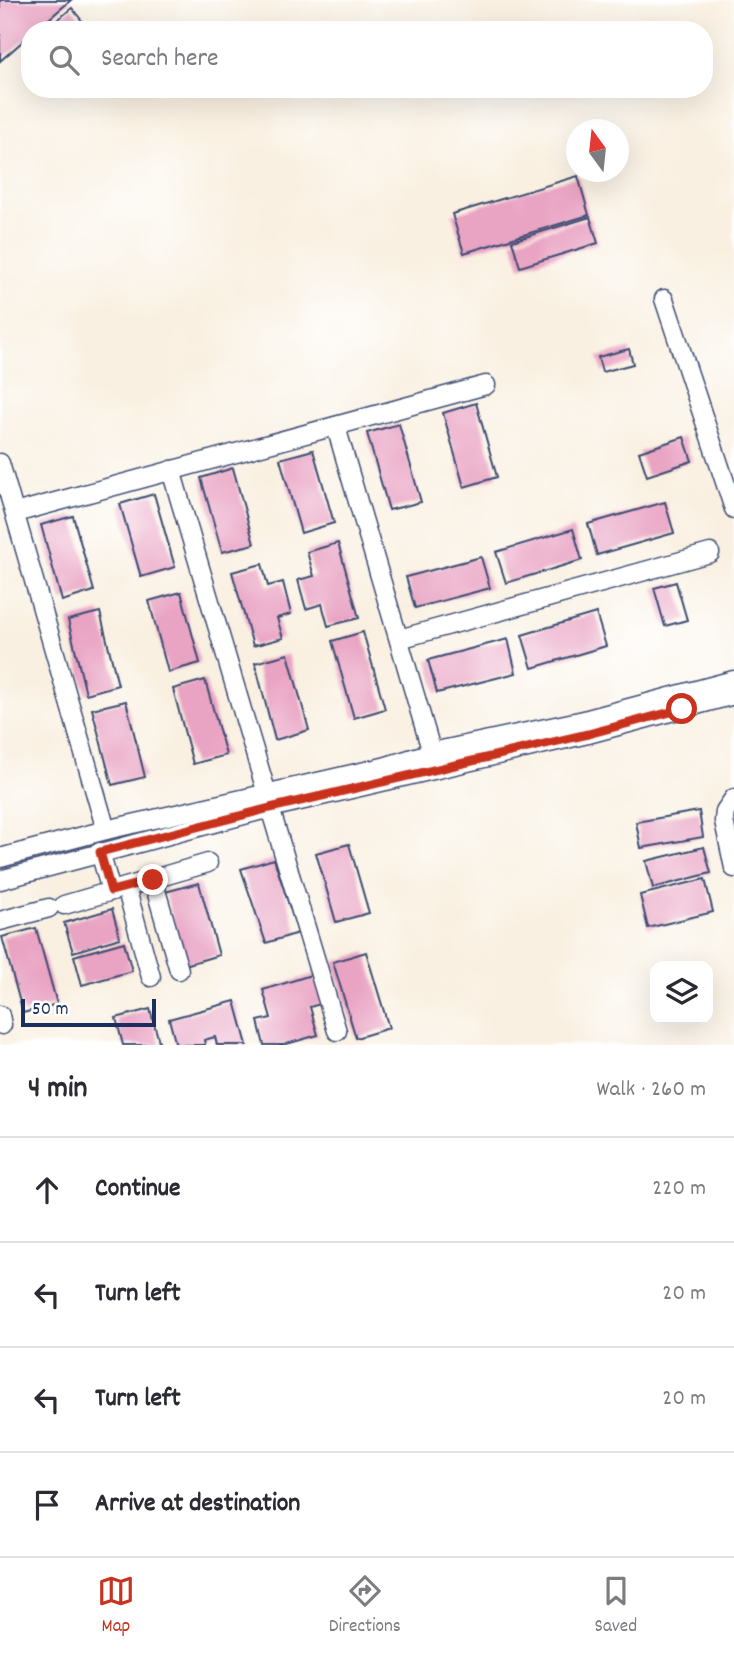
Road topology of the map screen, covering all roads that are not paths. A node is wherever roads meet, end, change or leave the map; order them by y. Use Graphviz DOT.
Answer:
graph roads {
  1 [pos="664,299"];
  2 [pos="486,385"];
  3 [pos="336,427"];
  4 [pos="0,463"];
  5 [pos="172,470"];
  6 [pos="734,509"];
  7 [pos="15,513"];
  8 [pos="710,553"];
  9 [pos="399,639"];
  10 [pos="734,680"];
  11 [pos="734,695"];
  12 [pos="680,702"];
  13 [pos="432,752"];
  14 [pos="437,771"];
  15 [pos="734,798"];
  16 [pos="269,801"];
  17 [pos="106,830"];
  18 [pos="56,842"];
  19 [pos="100,852"];
  20 [pos="0,858"];
  21 [pos="62,863"];
  22 [pos="208,863"];
  23 [pos="734,867"];
  24 [pos="0,880"];
  25 [pos="153,880"];
  26 [pos="118,889"];
  27 [pos="0,921"];
  28 [pos="179,970"];
  29 [pos="151,977"];
  30 [pos="337,1031"];
  1 -- 6 [label="street"];
  2 -- 3 [label="street"];
  3 -- 5 [label="street"];
  3 -- 9 [label="street"];
  4 -- 7 [label="street"];
  5 -- 7 [label="street"];
  5 -- 16 [label="street"];
  7 -- 17 [label="street"];
  8 -- 9 [label="street"];
  9 -- 13 [label="street"];
  10 -- 12 [label="street"];
  11 -- 12 [label="street"];
  12 -- 13 [label="street"];
  12 -- 14 [label="street"];
  13 -- 14 [label="street"];
  13 -- 16 [label="street"];
  14 -- 16 [label="street"];
  15 -- 23 [label="street"];
  16 -- 17 [label="street"];
  16 -- 19 [label="street"];
  16 -- 30 [label="street"];
  17 -- 18 [label="street"];
  18 -- 20 [label="street"];
  18 -- 21 [label="street"];
  19 -- 21 [label="street"];
  19 -- 26 [label="street"];
  21 -- 24 [label="street"];
  22 -- 25 [label="street"];
  25 -- 26 [label="street"];
  25 -- 28 [label="street"];
  26 -- 27 [label="street"];
  26 -- 29 [label="street"];
}
